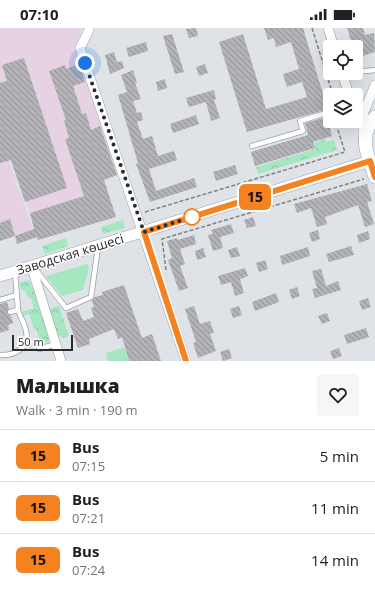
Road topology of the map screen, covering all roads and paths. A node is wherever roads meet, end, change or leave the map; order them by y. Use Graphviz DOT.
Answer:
graph roads {
  1 [pos="312,28"];
  2 [pos="328,28"];
  3 [pos="92,29"];
  4 [pos="332,40"];
  5 [pos="375,70"];
  6 [pos="363,71"];
  7 [pos="375,85"];
  8 [pos="331,88"];
  9 [pos="323,114"];
  10 [pos="375,117"];
  11 [pos="337,128"];
  12 [pos="359,128"];
  13 [pos="363,141"];
  14 [pos="252,146"];
  15 [pos="370,161"];
  16 [pos="370,178"];
  17 [pos="137,214"];
  18 [pos="144,232"];
  19 [pos="98,245"];
  20 [pos="31,265"];
  21 [pos="166,270"];
  22 [pos="15,272"];
  23 [pos="0,276"];
  24 [pos="17,295"];
  25 [pos="0,300"];
  26 [pos="18,310"];
  27 [pos="10,312"];
  28 [pos="56,344"];
  29 [pos="39,349"];
  30 [pos="0,355"];
  31 [pos="61,361"];
  32 [pos="186,361"];
  1 -- 8 [label="path"];
  2 -- 4 [label="street"];
  3 -- 17 [label="street"];
  5 -- 6 [label="lane"];
  7 -- 13 [label="street"];
  9 -- 14 [label="lane"];
  10 -- 13 [label="main road"];
  11 -- 17 [label="path"];
  12 -- 13 [label="street"];
  13 -- 15 [label="main road"];
  15 -- 16 [label="main road"];
  15 -- 18 [label="street, Заводская көшесі"];
  16 -- 21 [label="path"];
  17 -- 18 [label="street"];
  18 -- 19 [label="street, Заводская көшесі"];
  18 -- 32 [label="street"];
  19 -- 20 [label="street, Заводская көшесі"];
  19 -- 20 [label="lane"];
  20 -- 22 [label="street, Заводская көшесі"];
  20 -- 28 [label="street"];
  22 -- 23 [label="street, Заводская көшесі"];
  22 -- 24 [label="lane"];
  24 -- 25 [label="lane"];
  24 -- 26 [label="lane"];
  26 -- 27 [label="lane"];
  26 -- 30 [label="lane"];
  28 -- 29 [label="lane"];
  28 -- 31 [label="street"];
}
